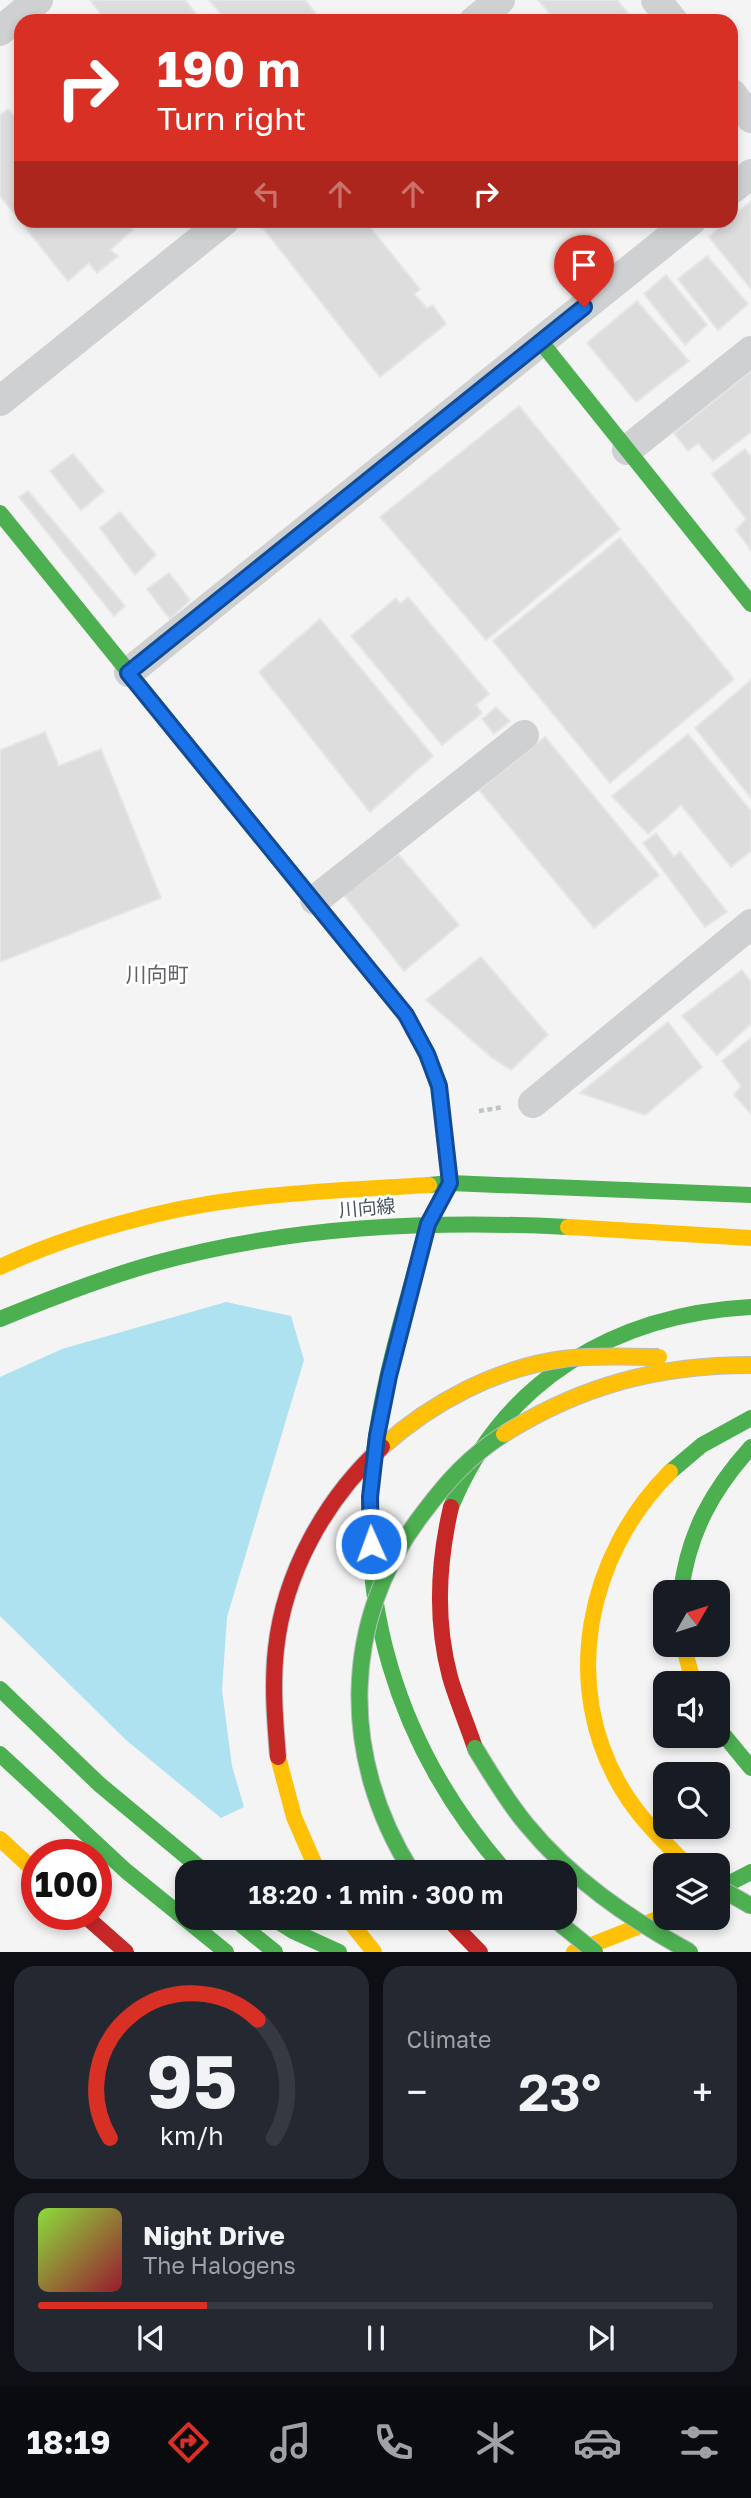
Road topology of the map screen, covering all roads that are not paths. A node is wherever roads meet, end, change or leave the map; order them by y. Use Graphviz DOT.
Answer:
graph roads {
  1 [pos="38,0"];
  2 [pos="500,0"];
  3 [pos="656,0"];
  4 [pos="21,14"];
  5 [pos="483,14"];
  6 [pos="667,14"];
  7 [pos="14,20"];
  8 [pos="0,31"];
  9 [pos="738,102"];
  10 [pos="751,118"];
  11 [pos="215,228"];
  12 [pos="682,228"];
  13 [pos="541,342"];
  14 [pos="751,351"];
  15 [pos="0,401"];
  16 [pos="627,450"];
  17 [pos="0,513"];
  18 [pos="750,603"];
  19 [pos="128,673"];
  20 [pos="524,735"];
  21 [pos="315,900"];
  22 [pos="751,924"];
  23 [pos="533,1103"];
  24 [pos="450,1183"];
  25 [pos="751,1195"];
  26 [pos="428,1224"];
  27 [pos="750,1238"];
  28 [pos="0,1266"];
  29 [pos="751,1307"];
  30 [pos="0,1319"];
  31 [pos="745,1365"];
  32 [pos="751,1418"];
  33 [pos="751,1447"];
  34 [pos="683,1580"];
  35 [pos="0,1689"];
  36 [pos="730,1743"];
  37 [pos="0,1754"];
  38 [pos="751,1768"];
  39 [pos="0,1839"];
  40 [pos="673,1853"];
  41 [pos="21,1858"];
  42 [pos="189,1860"];
  43 [pos="313,1860"];
  44 [pos="404,1860"];
  45 [pos="495,1860"];
  46 [pos="170,1864"];
  47 [pos="175,1867"];
  48 [pos="751,1872"];
  49 [pos="730,1882"];
  50 [pos="730,1895"];
  51 [pos="751,1906"];
  52 [pos="653,1921"];
  53 [pos="101,1930"];
  54 [pos="248,1930"];
  55 [pos="271,1930"];
  56 [pos="291,1930"];
  57 [pos="357,1930"];
  58 [pos="459,1930"];
  59 [pos="567,1930"];
  60 [pos="126,1952"];
  61 [pos="226,1952"];
  62 [pos="275,1952"];
  63 [pos="305,1952"];
  64 [pos="339,1952"];
  65 [pos="374,1952"];
  66 [pos="480,1952"];
  67 [pos="575,1952"];
  68 [pos="595,1952"];
  69 [pos="690,1952"];
  1 -- 4 [label="street"];
  2 -- 5 [label="street"];
  3 -- 6 [label="street"];
  7 -- 8 [label="street"];
  9 -- 10 [label="street"];
  11 -- 15 [label="street"];
  12 -- 13 [label="street"];
  13 -- 16 [label="main road"];
  13 -- 19 [label="street"];
  14 -- 16 [label="street"];
  16 -- 18 [label="main road"];
  17 -- 19 [label="main road"];
  19 -- 21 [label="main road"];
  20 -- 21 [label="street"];
  21 -- 24 [label="main road"];
  22 -- 23 [label="street"];
  24 -- 25 [label="main road, 川向線"];
  24 -- 26 [label="main road"];
  24 -- 28 [label="main road, 川向線"];
  26 -- 27 [label="main road, 川向線"];
  26 -- 30 [label="main road, 川向線"];
  26 -- 45 [label="main road"];
  29 -- 69 [label="main road, bridge"];
  31 -- 43 [label="main road, bridge"];
  31 -- 44 [label="main road, bridge"];
  32 -- 40 [label="main road"];
  33 -- 34 [label="main road"];
  35 -- 42 [label="main road"];
  36 -- 38 [label="main road"];
  37 -- 61 [label="main road"];
  39 -- 41 [label="main road"];
  46 -- 47 [label="main road"];
  48 -- 49 [label="main road"];
  50 -- 51 [label="main road, bridge"];
  52 -- 67 [label="main road"];
  53 -- 60 [label="main road"];
  54 -- 62 [label="main road"];
  55 -- 63 [label="main road"];
  56 -- 64 [label="main road"];
  57 -- 65 [label="main road"];
  58 -- 66 [label="main road"];
  59 -- 68 [label="main road, bridge"];
}
